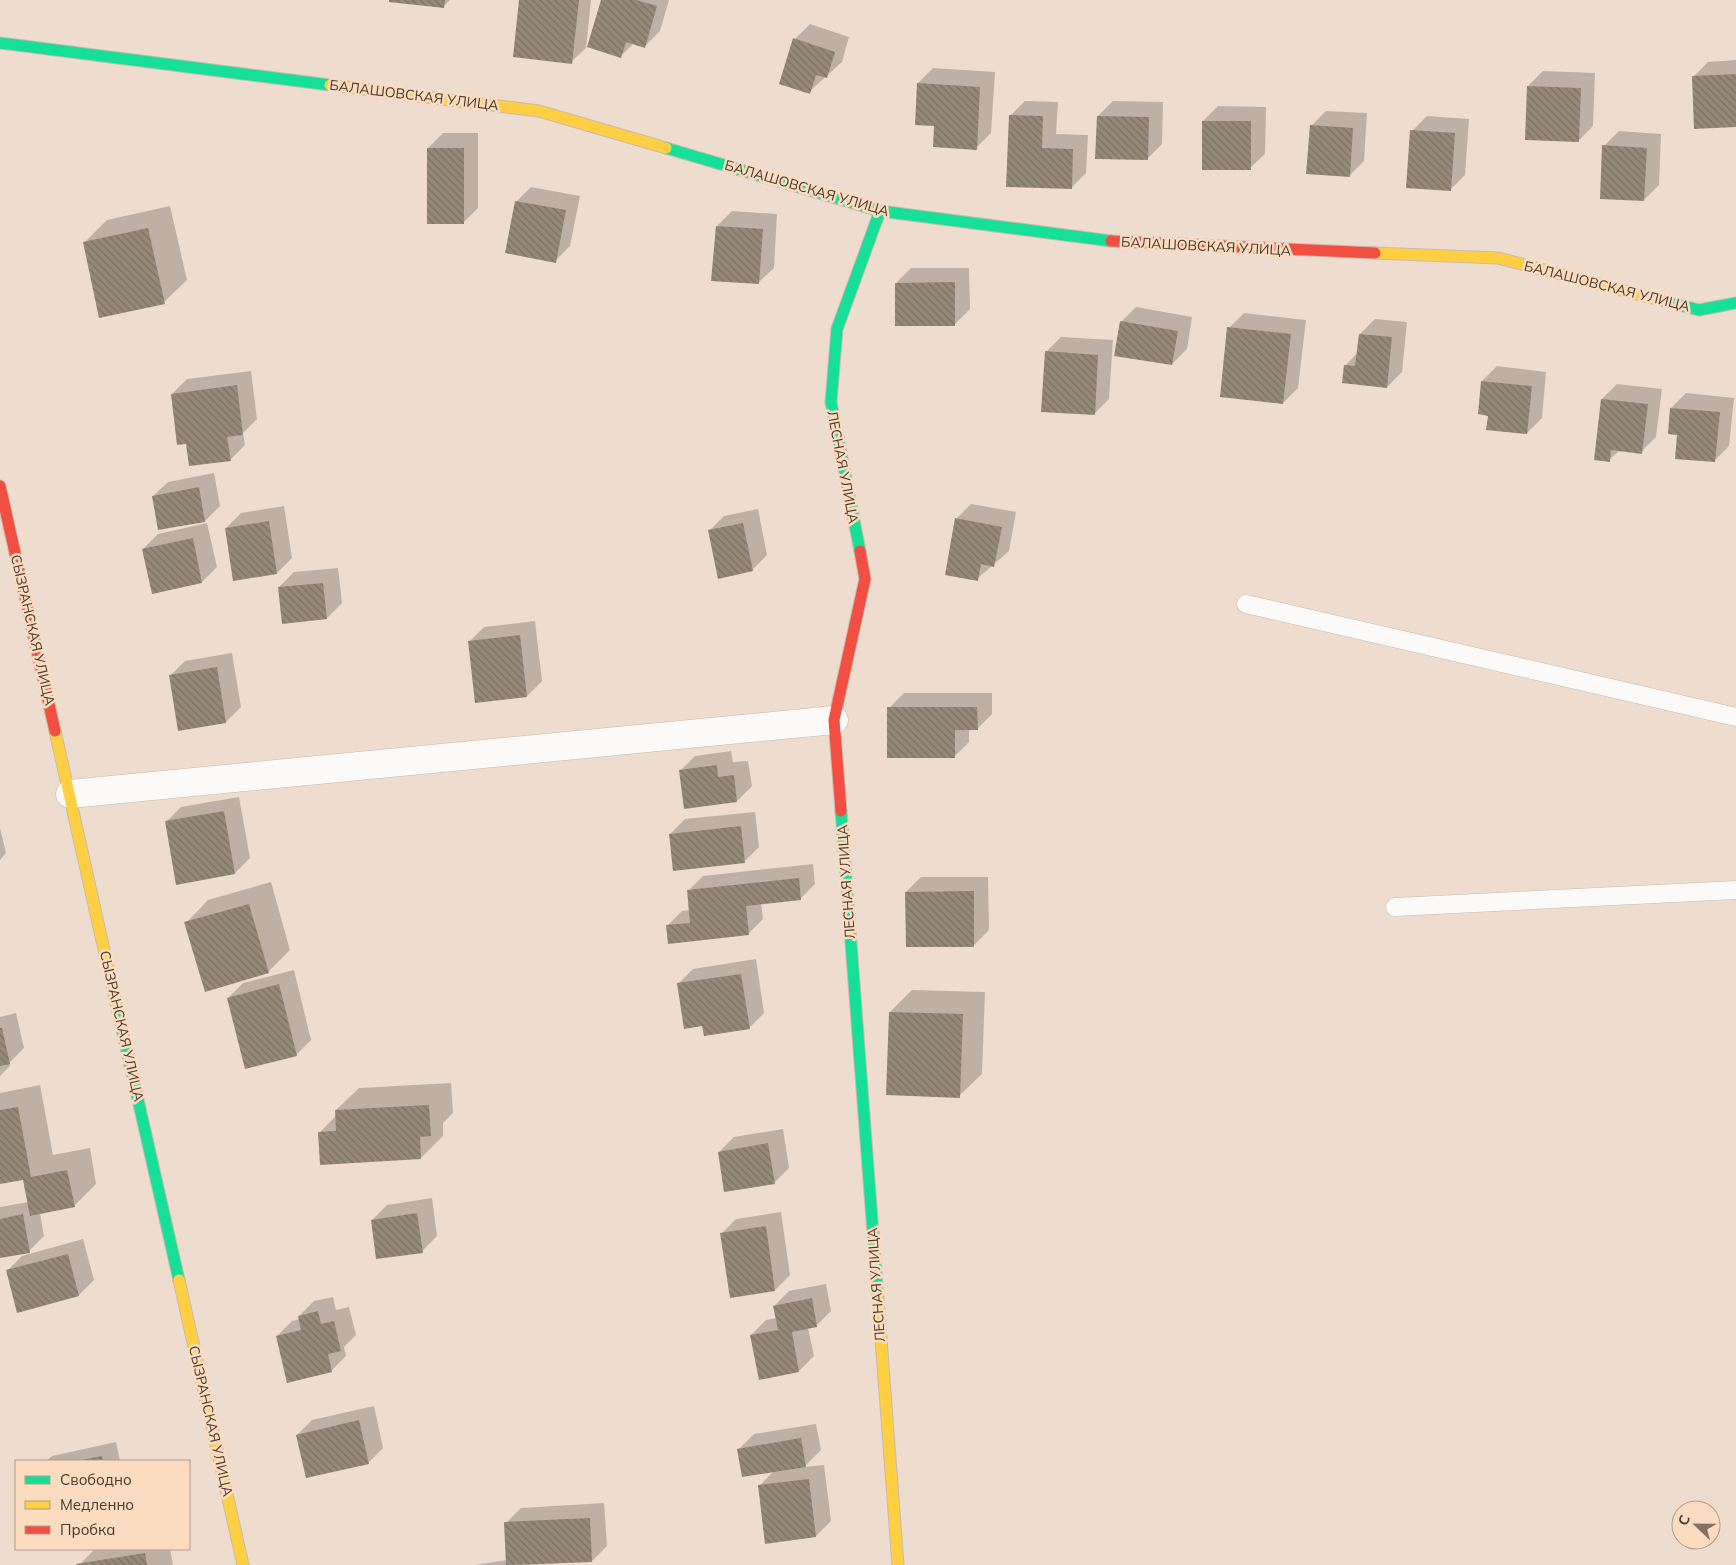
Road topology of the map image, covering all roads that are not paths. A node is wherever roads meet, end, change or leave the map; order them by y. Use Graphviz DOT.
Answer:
graph roads {
  1 [pos="0,43"];
  2 [pos="880,211"];
  3 [pos="1736,303"];
  4 [pos="0,486"];
  5 [pos="1246,604"];
  6 [pos="1736,717"];
  7 [pos="834,720"];
  8 [pos="70,794"];
  9 [pos="1736,890"];
  10 [pos="1395,907"];
  11 [pos="243,1565"];
  12 [pos="898,1565"];
  1 -- 2 [label="street, БАЛАШОВСКАЯ УЛИЦА"];
  2 -- 3 [label="street, БАЛАШОВСКАЯ УЛИЦА"];
  2 -- 7 [label="street, ЛЕСНАЯ УЛИЦА"];
  4 -- 8 [label="street, СЫЗРАНСКАЯ УЛИЦА"];
  5 -- 6 [label="lane"];
  7 -- 8 [label="street"];
  7 -- 12 [label="street, ЛЕСНАЯ УЛИЦА"];
  8 -- 11 [label="street, СЫЗРАНСКАЯ УЛИЦА"];
  9 -- 10 [label="lane"];
}
